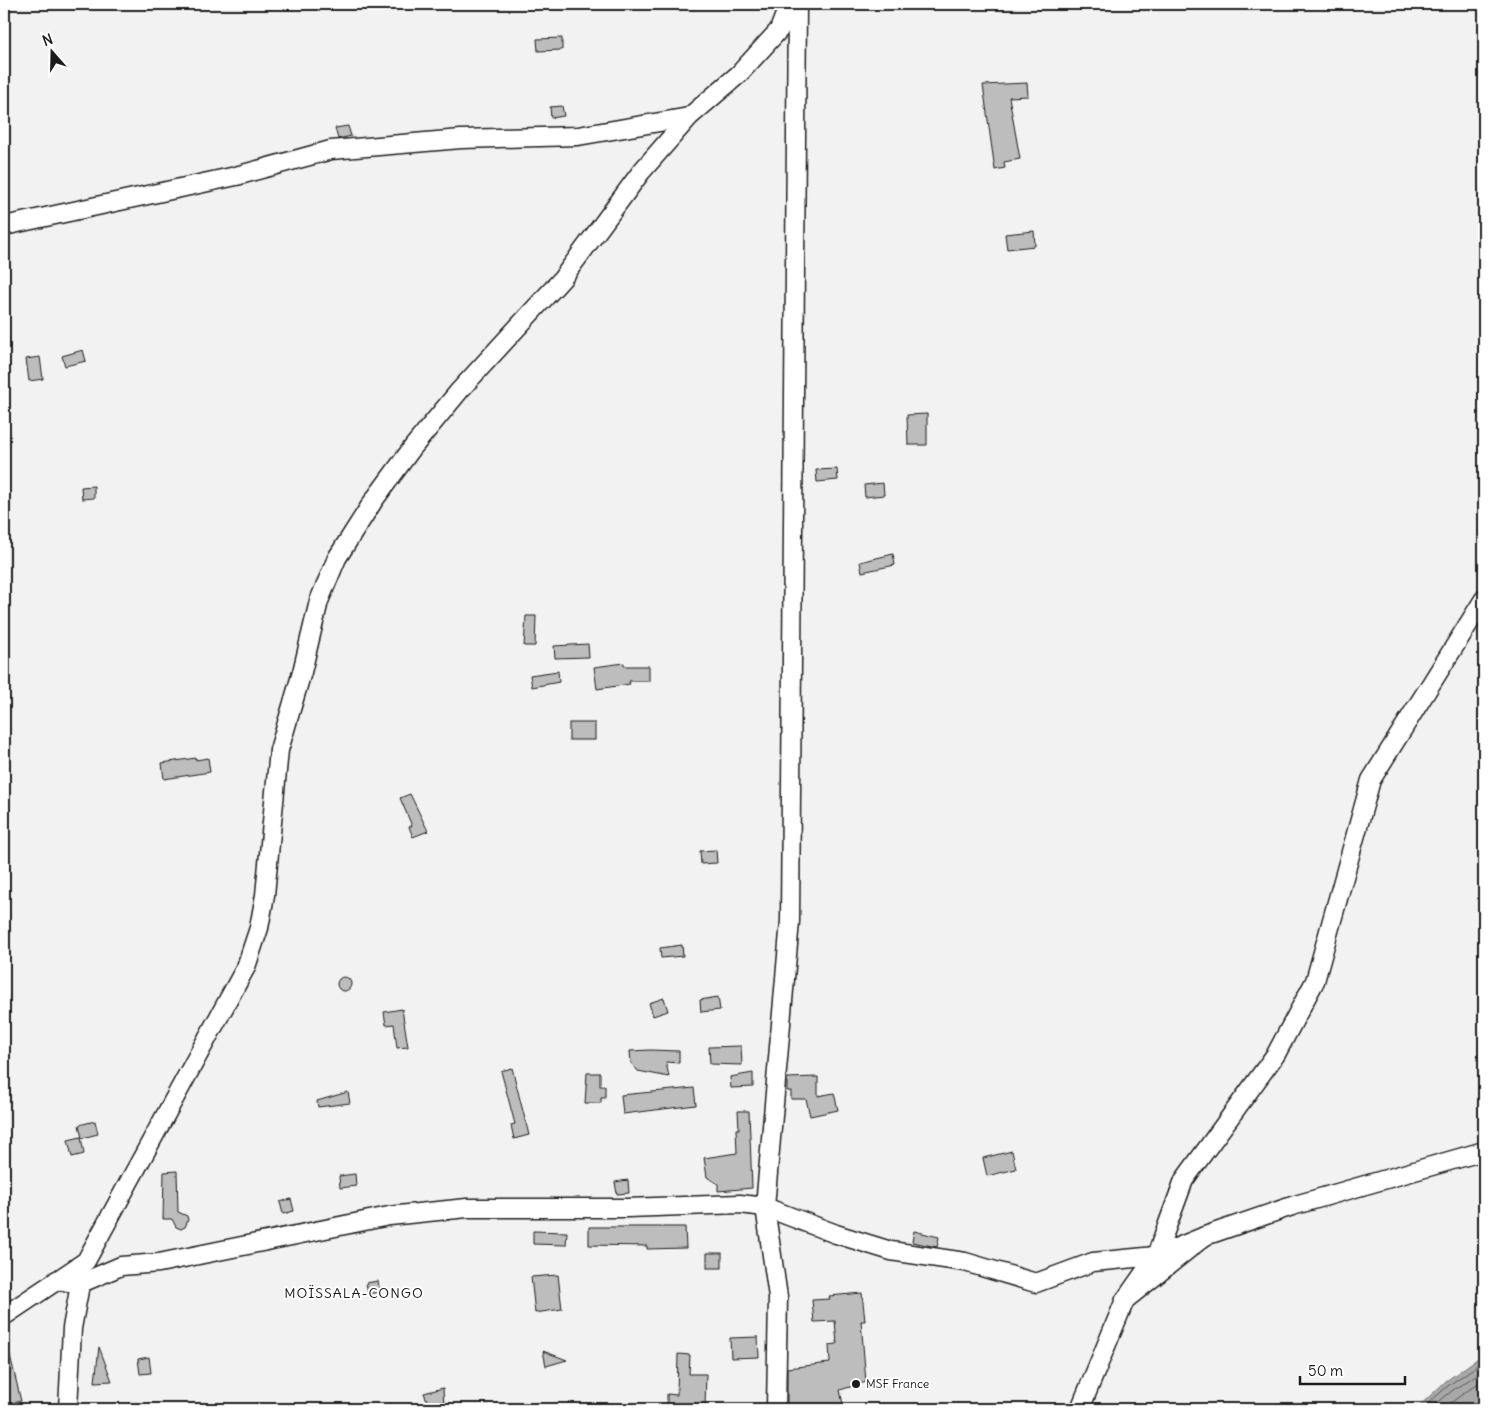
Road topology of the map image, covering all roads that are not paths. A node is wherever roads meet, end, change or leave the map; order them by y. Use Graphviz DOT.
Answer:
graph roads {
  1 [pos="789,4"];
  2 [pos="797,4"];
  3 [pos="689,117"];
  4 [pos="4,226"];
  5 [pos="1484,599"];
  6 [pos="1484,1151"];
  7 [pos="765,1207"];
  8 [pos="1205,1236"];
  9 [pos="1156,1256"];
  10 [pos="86,1261"];
  11 [pos="57,1280"];
  12 [pos="79,1284"];
  13 [pos="1126,1300"];
  14 [pos="4,1316"];
  15 [pos="68,1409"];
  16 [pos="776,1409"];
  17 [pos="1080,1409"];
  1 -- 3 [label="street"];
  2 -- 7 [label="street"];
  3 -- 4 [label="street"];
  3 -- 10 [label="street"];
  5 -- 9 [label="street"];
  6 -- 8 [label="street"];
  7 -- 9 [label="street"];
  7 -- 12 [label="street"];
  7 -- 16 [label="street"];
  8 -- 9 [label="street"];
  8 -- 13 [label="street"];
  9 -- 13 [label="street"];
  10 -- 11 [label="street"];
  10 -- 12 [label="street"];
  11 -- 12 [label="street"];
  11 -- 14 [label="street"];
  12 -- 15 [label="street"];
  13 -- 17 [label="street"];
}
